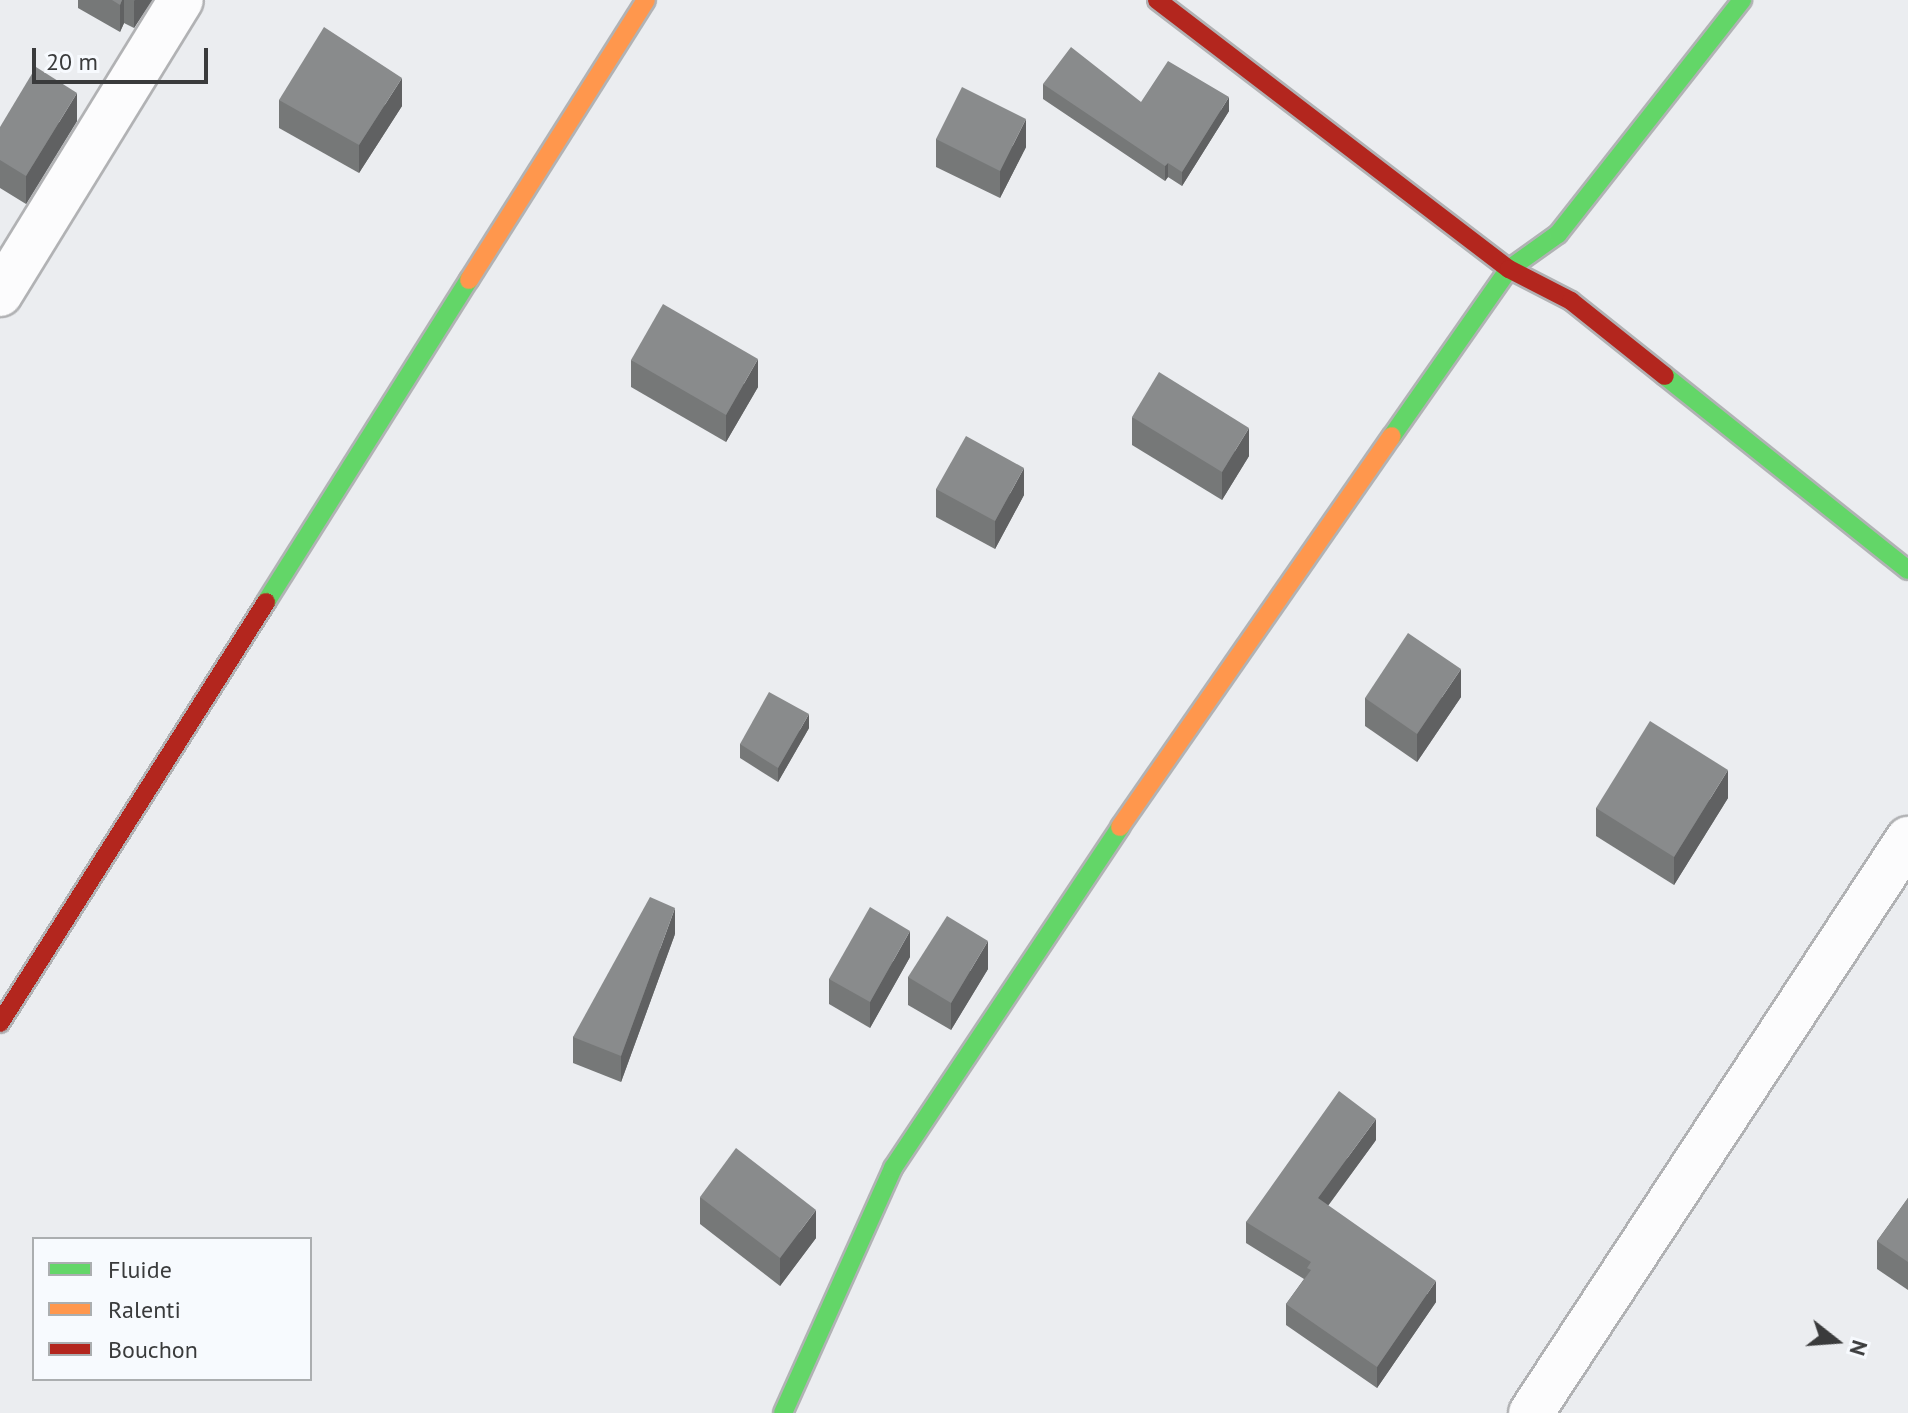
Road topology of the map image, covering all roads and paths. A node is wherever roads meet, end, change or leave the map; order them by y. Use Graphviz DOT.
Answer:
graph roads {
  1 [pos="181,0"];
  2 [pos="646,0"];
  3 [pos="1157,0"];
  4 [pos="1742,0"];
  5 [pos="1509,269"];
  6 [pos="0,294"];
  7 [pos="1908,570"];
  8 [pos="1908,839"];
  9 [pos="14,984"];
  10 [pos="0,1023"];
  11 [pos="783,1413"];
  12 [pos="1531,1413"];
  1 -- 6 [label="street"];
  2 -- 9 [label="street"];
  3 -- 5 [label="street"];
  4 -- 5 [label="street"];
  5 -- 7 [label="street"];
  5 -- 11 [label="street"];
  8 -- 12 [label="street"];
  9 -- 10 [label="street"];
}
